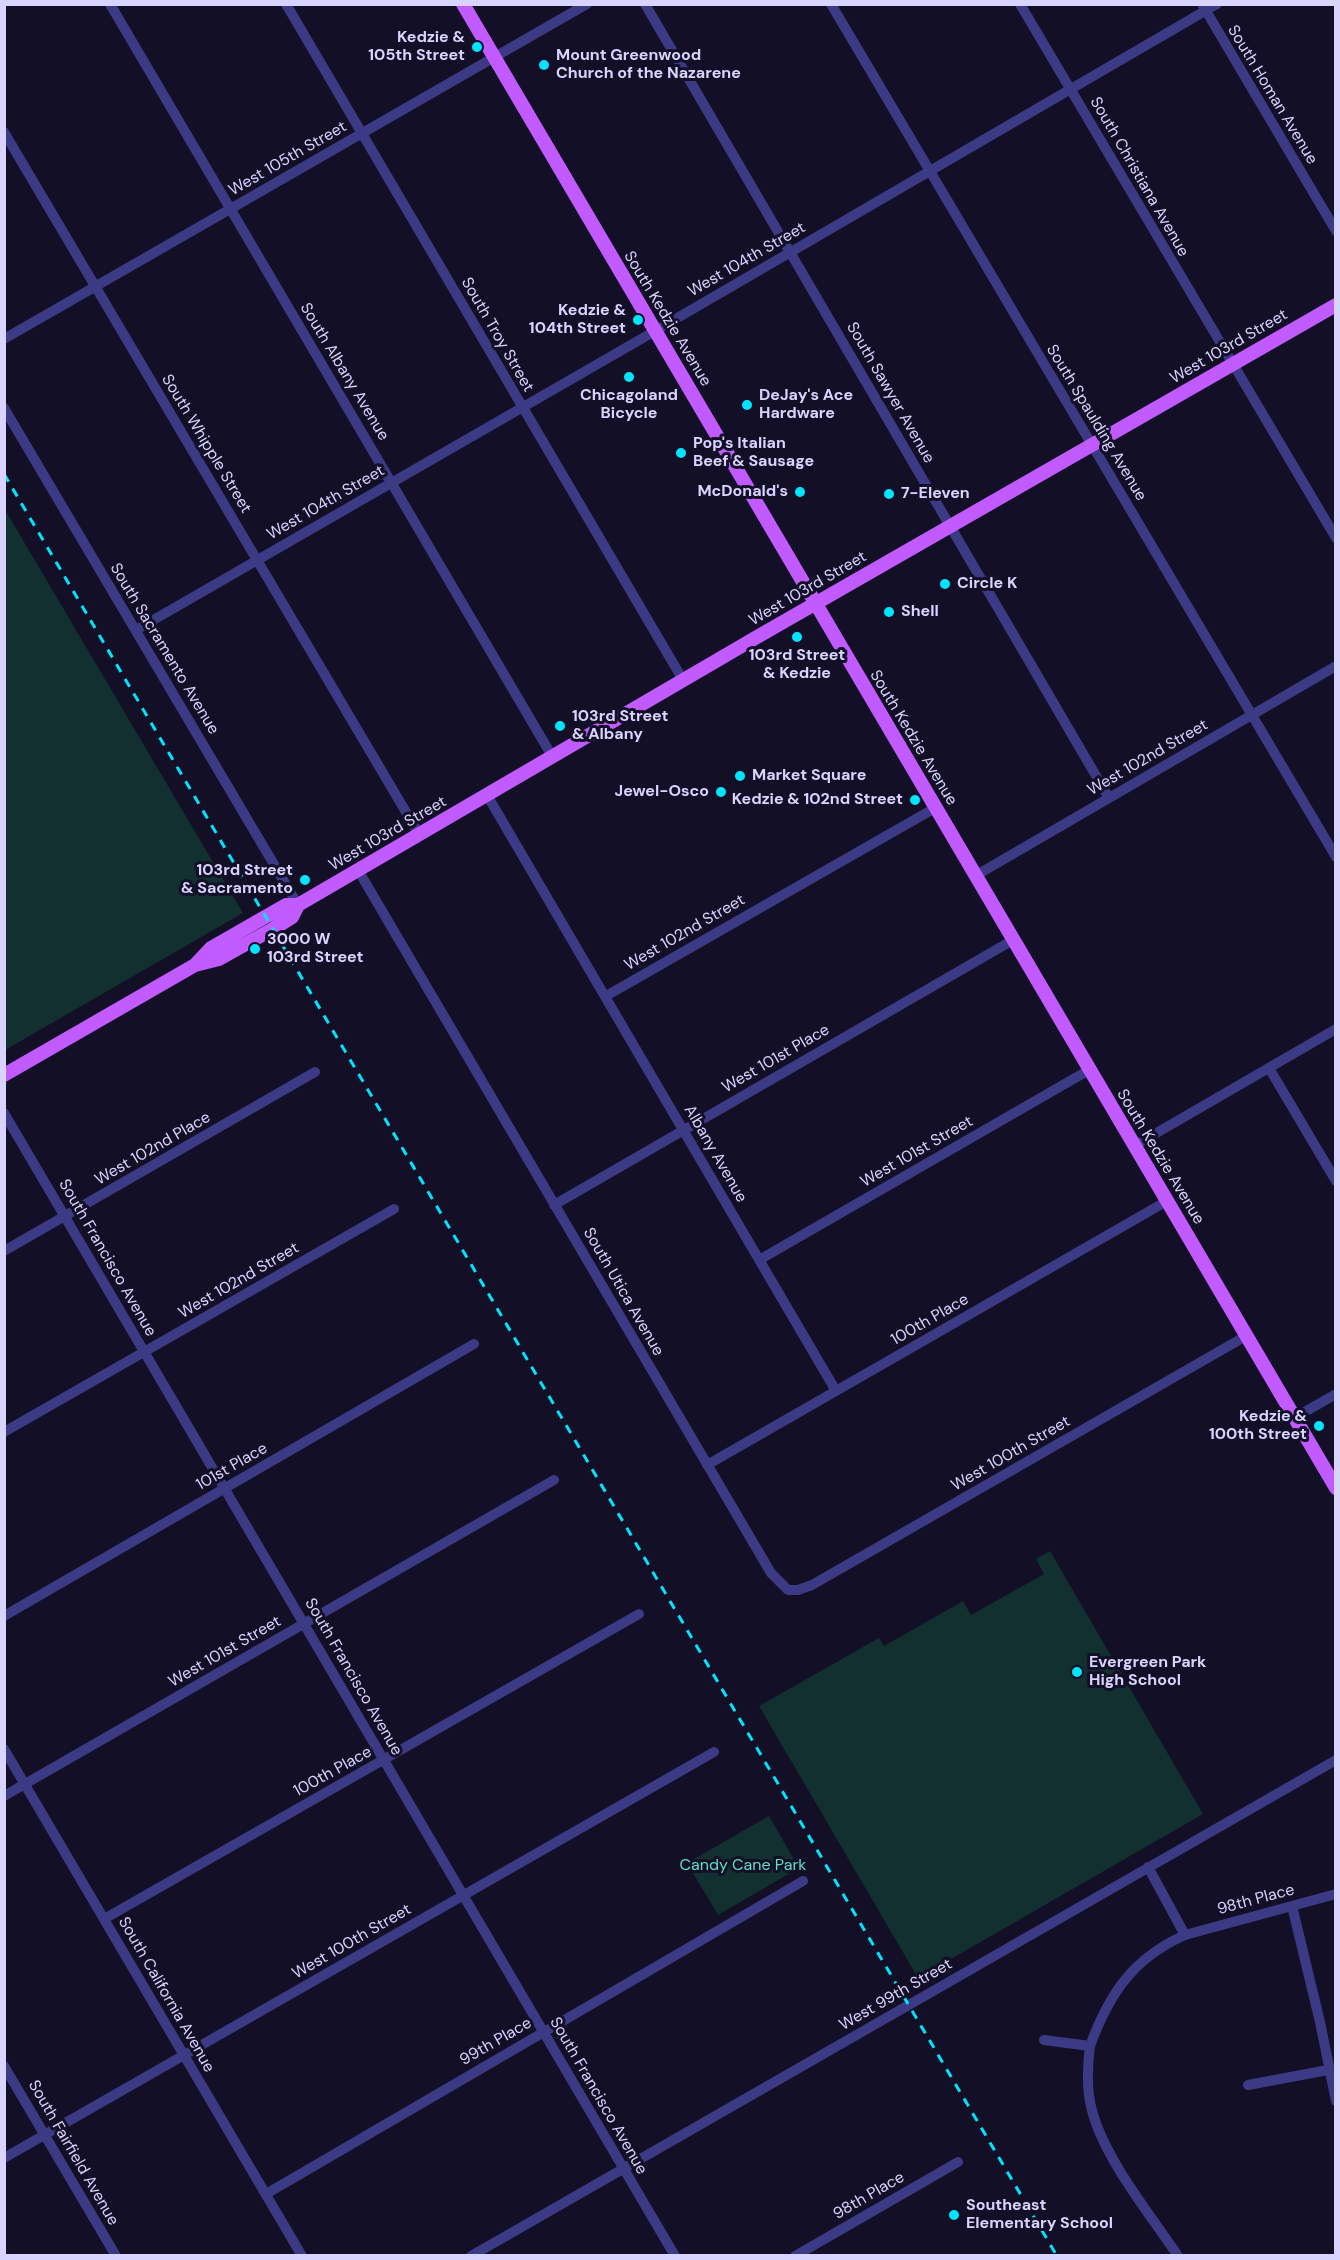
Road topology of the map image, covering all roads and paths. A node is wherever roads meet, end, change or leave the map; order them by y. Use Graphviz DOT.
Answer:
graph roads {
  1 [pos="110,4"];
  2 [pos="286,4"];
  3 [pos="463,4"];
  4 [pos="587,4"];
  5 [pos="645,4"];
  6 [pos="831,4"];
  7 [pos="1020,4"];
  8 [pos="1216,4"];
  9 [pos="1204,8"];
  10 [pos="494,58"];
  11 [pos="1070,90"];
  12 [pos="4,132"];
  13 [pos="362,134"];
  14 [pos="930,171"];
  15 [pos="230,210"];
  16 [pos="1335,231"];
  17 [pos="790,253"];
  18 [pos="96,286"];
  19 [pos="1335,305"];
  20 [pos="655,331"];
  21 [pos="4,339"];
  22 [pos="1232,364"];
  23 [pos="523,407"];
  24 [pos="4,408"];
  25 [pos="1092,445"];
  26 [pos="392,482"];
  27 [pos="950,526"];
  28 [pos="1335,538"];
  29 [pos="257,560"];
  30 [pos="815,604"];
  31 [pos="136,630"];
  32 [pos="1335,666"];
  33 [pos="683,680"];
  34 [pos="1251,715"];
  35 [pos="552,756"];
  36 [pos="487,795"];
  37 [pos="1109,798"];
  38 [pos="935,807"];
  39 [pos="419,834"];
  40 [pos="1335,857"];
  41 [pos="358,870"];
  42 [pos="975,876"];
  43 [pos="298,905"];
  44 [pos="1013,940"];
  45 [pos="606,996"];
  46 [pos="1335,1029"];
  47 [pos="1269,1068"];
  48 [pos="1089,1070"];
  49 [pos="315,1072"];
  50 [pos="4,1075"];
  51 [pos="4,1113"];
  52 [pos="684,1130"];
  53 [pos="1134,1146"];
  54 [pos="1335,1181"];
  55 [pos="1167,1201"];
  56 [pos="554,1204"];
  57 [pos="394,1209"];
  58 [pos="65,1216"];
  59 [pos="4,1251"];
  60 [pos="759,1260"];
  61 [pos="1246,1336"];
  62 [pos="474,1344"];
  63 [pos="144,1352"];
  64 [pos="836,1391"];
  65 [pos="1335,1394"];
  66 [pos="1294,1418"];
  67 [pos="4,1432"];
  68 [pos="707,1465"];
  69 [pos="554,1480"];
  70 [pos="1335,1488"];
  71 [pos="225,1489"];
  72 [pos="788,1590"];
  73 [pos="639,1614"];
  74 [pos="4,1616"];
  75 [pos="304,1624"];
  76 [pos="4,1749"];
  77 [pos="714,1752"];
  78 [pos="1335,1760"];
  79 [pos="384,1761"];
  80 [pos="25,1784"];
  81 [pos="4,1796"];
  82 [pos="1148,1867"];
  83 [pos="803,1881"];
  84 [pos="1335,1894"];
  85 [pos="463,1895"];
  86 [pos="1292,1906"];
  87 [pos="104,1919"];
  88 [pos="1185,1935"];
  89 [pos="543,2032"];
  90 [pos="1044,2040"];
  91 [pos="1090,2046"];
  92 [pos="184,2055"];
  93 [pos="4,2066"];
  94 [pos="1328,2070"];
  95 [pos="1248,2085"];
  96 [pos="1335,2101"];
  97 [pos="45,2135"];
  98 [pos="4,2158"];
  99 [pos="958,2162"];
  100 [pos="623,2168"];
  101 [pos="266,2194"];
  102 [pos="116,2256"];
  103 [pos="302,2256"];
  104 [pos="471,2256"];
  105 [pos="675,2256"];
  106 [pos="795,2256"];
  107 [pos="1178,2256"];
  1 -- 15 [label="street, South Albany Avenue"];
  2 -- 13 [label="street, South Troy Street"];
  3 -- 10 [label="main road, South Kedzie Avenue"];
  4 -- 10 [label="street, West 105th Street"];
  5 -- 17 [label="street, South Sawyer Avenue"];
  6 -- 14 [label="street, South Spaulding Avenue"];
  7 -- 11 [label="street, South Christiana Avenue"];
  8 -- 9 [label="street, West 104th Street"];
  9 -- 11 [label="street, West 104th Street"];
  9 -- 16 [label="street, South Homan Avenue"];
  10 -- 13 [label="street, West 105th Street"];
  10 -- 20 [label="main road, South Kedzie Avenue"];
  11 -- 14 [label="street, West 104th Street"];
  11 -- 22 [label="street, South Christiana Avenue"];
  12 -- 18 [label="street, South Whipple Street"];
  13 -- 15 [label="street, West 105th Street"];
  13 -- 23 [label="street, South Troy Street"];
  14 -- 17 [label="street, West 104th Street"];
  14 -- 25 [label="street, South Spaulding Avenue"];
  15 -- 18 [label="street, West 105th Street"];
  15 -- 26 [label="street, South Albany Avenue"];
  17 -- 20 [label="street, West 104th Street"];
  17 -- 27 [label="street, South Sawyer Avenue"];
  18 -- 21 [label="street, West 105th Street"];
  18 -- 29 [label="street, South Whipple Street"];
  19 -- 22 [label="main road, West 103rd Street"];
  20 -- 23 [label="street, West 104th Street"];
  20 -- 30 [label="main road, South Kedzie Avenue"];
  22 -- 25 [label="main road, West 103rd Street"];
  22 -- 28 [label="street, South Christiana Avenue"];
  23 -- 26 [label="street, West 104th Street"];
  23 -- 33 [label="street, South Troy Street"];
  24 -- 31 [label="street, South Sacramento Avenue"];
  25 -- 27 [label="main road, West 103rd Street"];
  25 -- 34 [label="street, South Spaulding Avenue"];
  26 -- 29 [label="street, West 104th Street"];
  26 -- 35 [label="street, South Albany Avenue"];
  27 -- 30 [label="main road, West 103rd Street"];
  27 -- 37 [label="street, South Sawyer Avenue"];
  29 -- 31 [label="street, West 104th Street"];
  29 -- 39 [label="street, South Whipple Street"];
  30 -- 33 [label="main road, West 103rd Street"];
  30 -- 38 [label="main road, South Kedzie Avenue"];
  31 -- 43 [label="street, South Sacramento Avenue"];
  32 -- 34 [label="street, West 102nd Street"];
  33 -- 35 [label="main road, West 103rd Street"];
  34 -- 37 [label="street, West 102nd Street"];
  34 -- 40 [label="street, South Spaulding Avenue"];
  35 -- 36 [label="main road, West 103rd Street"];
  36 -- 39 [label="main road, West 103rd Street"];
  36 -- 45 [label="street, Albany Avenue"];
  37 -- 42 [label="street, West 102nd Street"];
  38 -- 42 [label="main road, South Kedzie Avenue"];
  38 -- 45 [label="street, West 102nd Street"];
  39 -- 41 [label="main road, West 103rd Street"];
  41 -- 43 [label="main road, West 103rd Street"];
  41 -- 56 [label="street, South Utica Avenue"];
  42 -- 44 [label="main road, South Kedzie Avenue"];
  43 -- 50 [label="main road, West 103rd Street"];
  44 -- 48 [label="main road, South Kedzie Avenue"];
  44 -- 52 [label="street, West 101st Place"];
  45 -- 52 [label="street, Albany Avenue"];
  46 -- 47 [label="street"];
  47 -- 53 [label="street"];
  47 -- 54 [label="street"];
  48 -- 53 [label="main road, South Kedzie Avenue"];
  48 -- 60 [label="street, West 101st Street"];
  49 -- 58 [label="street, West 102nd Place"];
  51 -- 58 [label="street, South Francisco Avenue"];
  52 -- 56 [label="street, West 101st Place"];
  52 -- 60 [label="street, Albany Avenue"];
  53 -- 55 [label="main road, South Kedzie Avenue"];
  55 -- 61 [label="main road, South Kedzie Avenue"];
  55 -- 64 [label="street, 100th Place"];
  56 -- 68 [label="street, South Utica Avenue"];
  57 -- 63 [label="street, West 102nd Street"];
  58 -- 59 [label="street, West 102nd Place"];
  58 -- 63 [label="street, South Francisco Avenue"];
  60 -- 64 [label="street, Albany Avenue"];
  61 -- 66 [label="main road, South Kedzie Avenue"];
  61 -- 72 [label="street, West 100th Street"];
  62 -- 71 [label="street, 101st Place"];
  63 -- 67 [label="street, West 102nd Street"];
  63 -- 71 [label="street, South Francisco Avenue"];
  64 -- 68 [label="street, 100th Place"];
  65 -- 66 [label="street"];
  66 -- 70 [label="main road, South Kedzie Avenue"];
  68 -- 72 [label="street, South Utica Avenue"];
  69 -- 75 [label="street, West 101st Street"];
  71 -- 74 [label="street, 101st Place"];
  71 -- 75 [label="street, South Francisco Avenue"];
  73 -- 79 [label="street, 100th Place"];
  75 -- 79 [label="street, South Francisco Avenue"];
  75 -- 80 [label="street, West 101st Street"];
  76 -- 80 [label="street, South California Avenue"];
  77 -- 85 [label="street, West 100th Street"];
  78 -- 82 [label="street, West 99th Street"];
  79 -- 85 [label="street, South Francisco Avenue"];
  79 -- 87 [label="street, 100th Place"];
  80 -- 81 [label="street, West 101st Street"];
  80 -- 87 [label="street, South California Avenue"];
  82 -- 88 [label="street"];
  82 -- 100 [label="street, West 99th Street"];
  83 -- 89 [label="street, 99th Place"];
  84 -- 86 [label="street, 98th Place"];
  85 -- 89 [label="street, South Francisco Avenue"];
  85 -- 92 [label="street, West 100th Street"];
  86 -- 88 [label="street, 98th Place"];
  86 -- 94 [label="street"];
  87 -- 92 [label="street, South California Avenue"];
  88 -- 91 [label="street"];
  89 -- 100 [label="street, South Francisco Avenue"];
  89 -- 101 [label="street, 99th Place"];
  90 -- 91 [label="street"];
  91 -- 107 [label="street"];
  92 -- 97 [label="street, West 100th Street"];
  92 -- 101 [label="street, South California Avenue"];
  93 -- 97 [label="street, South Fairfield Avenue"];
  94 -- 95 [label="street"];
  94 -- 96 [label="street"];
  97 -- 98 [label="street, West 100th Street"];
  97 -- 102 [label="street, South Fairfield Avenue"];
  99 -- 106 [label="street, 98th Place"];
  100 -- 104 [label="street, West 99th Street"];
  100 -- 105 [label="street, South Francisco Avenue"];
  101 -- 103 [label="street, South California Avenue"];
}
